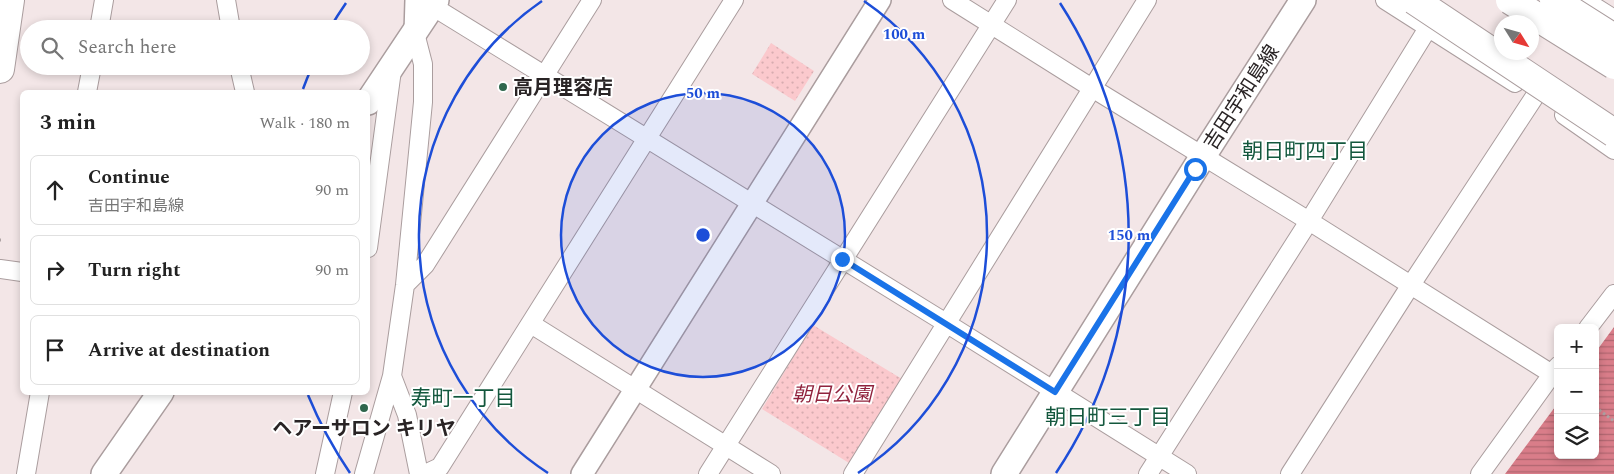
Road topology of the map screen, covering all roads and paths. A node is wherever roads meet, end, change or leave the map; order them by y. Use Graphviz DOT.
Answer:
graph roads {
  1 [pos="10,0"];
  2 [pos="104,0"];
  3 [pos="226,0"];
  4 [pos="592,0"];
  5 [pos="734,0"];
  6 [pos="880,0"];
  7 [pos="952,0"];
  8 [pos="1007,0"];
  9 [pos="1147,0"];
  10 [pos="1303,0"];
  11 [pos="1384,0"];
  12 [pos="1414,0"];
  13 [pos="1510,0"];
  14 [pos="1554,0"];
  15 [pos="1588,1"];
  16 [pos="428,2"];
  17 [pos="1614,19"];
  18 [pos="100,20"];
  19 [pos="230,20"];
  20 [pos="992,25"];
  21 [pos="1428,28"];
  22 [pos="415,33"];
  23 [pos="1614,38"];
  24 [pos="1614,65"];
  25 [pos="392,67"];
  26 [pos="0,69"];
  27 [pos="91,75"];
  28 [pos="241,75"];
  29 [pos="545,76"];
  30 [pos="1092,88"];
  31 [pos="88,90"];
  32 [pos="245,90"];
  33 [pos="1535,96"];
  34 [pos="370,99"];
  35 [pos="1614,133"];
  36 [pos="648,138"];
  37 [pos="1614,150"];
  38 [pos="1203,156"];
  39 [pos="753,204"];
  40 [pos="1309,221"];
  41 [pos="370,233"];
  42 [pos="842,259"];
  43 [pos="405,285"];
  44 [pos="1410,286"];
  45 [pos="1614,294"];
  46 [pos="946,323"];
  47 [pos="531,324"];
  48 [pos="1591,324"];
  49 [pos="1554,369"];
  50 [pos="1554,371"];
  51 [pos="392,376"];
  52 [pos="636,389"];
  53 [pos="1055,392"];
  54 [pos="39,395"];
  55 [pos="159,395"];
  56 [pos="342,395"];
  57 [pos="1599,410"];
  58 [pos="1614,421"];
  59 [pos="725,446"];
  60 [pos="1159,457"];
  61 [pos="26,474"];
  62 [pos="104,474"];
  63 [pos="325,474"];
  64 [pos="364,474"];
  65 [pos="419,474"];
  66 [pos="425,474"];
  67 [pos="582,474"];
  68 [pos="708,474"];
  69 [pos="771,474"];
  70 [pos="853,474"];
  71 [pos="1004,474"];
  72 [pos="1148,474"];
  73 [pos="1187,474"];
  74 [pos="1290,474"];
  75 [pos="1480,474"];
  1 -- 26 [label="highway"];
  2 -- 18 [label="street"];
  3 -- 19 [label="street"];
  4 -- 29 [label="street"];
  5 -- 36 [label="street"];
  6 -- 39 [label="street"];
  7 -- 20 [label="street"];
  8 -- 20 [label="street"];
  9 -- 30 [label="street"];
  10 -- 38 [label="main road, 吉田宇和島線"];
  11 -- 21 [label="street"];
  12 -- 35 [label="highway, bridge"];
  13 -- 24 [label="highway, bridge"];
  14 -- 23 [label="highway, bridge"];
  15 -- 17 [label="street"];
  16 -- 22 [label="main road"];
  16 -- 29 [label="street"];
  20 -- 30 [label="street"];
  20 -- 42 [label="street"];
  21 -- 33 [label="street"];
  21 -- 40 [label="street"];
  22 -- 25 [label="main road"];
  22 -- 43 [label="street"];
  25 -- 34 [label="main road"];
  25 -- 41 [label="street"];
  27 -- 31 [label="street"];
  28 -- 32 [label="street"];
  29 -- 36 [label="street"];
  29 -- 43 [label="street"];
  30 -- 38 [label="street"];
  30 -- 46 [label="street"];
  33 -- 37 [label="street"];
  33 -- 44 [label="street"];
  36 -- 39 [label="street"];
  36 -- 47 [label="street"];
  38 -- 40 [label="street"];
  38 -- 53 [label="main road, 吉田宇和島線"];
  39 -- 42 [label="street"];
  39 -- 52 [label="street"];
  40 -- 44 [label="street"];
  40 -- 60 [label="street"];
  42 -- 46 [label="street"];
  42 -- 59 [label="street"];
  43 -- 51 [label="street"];
  44 -- 49 [label="street"];
  44 -- 74 [label="street"];
  45 -- 48 [label="street"];
  46 -- 53 [label="street"];
  46 -- 70 [label="street"];
  47 -- 52 [label="street"];
  47 -- 66 [label="street"];
  50 -- 75 [label="street"];
  51 -- 64 [label="street"];
  51 -- 65 [label="street"];
  52 -- 59 [label="street"];
  52 -- 67 [label="street"];
  53 -- 60 [label="street"];
  53 -- 71 [label="main road, 吉田宇和島線"];
  54 -- 61 [label="street"];
  55 -- 62 [label="main road"];
  56 -- 63 [label="street"];
  57 -- 58 [label="path"];
  59 -- 68 [label="street"];
  59 -- 69 [label="street"];
  60 -- 72 [label="street"];
  60 -- 73 [label="street"];
}
